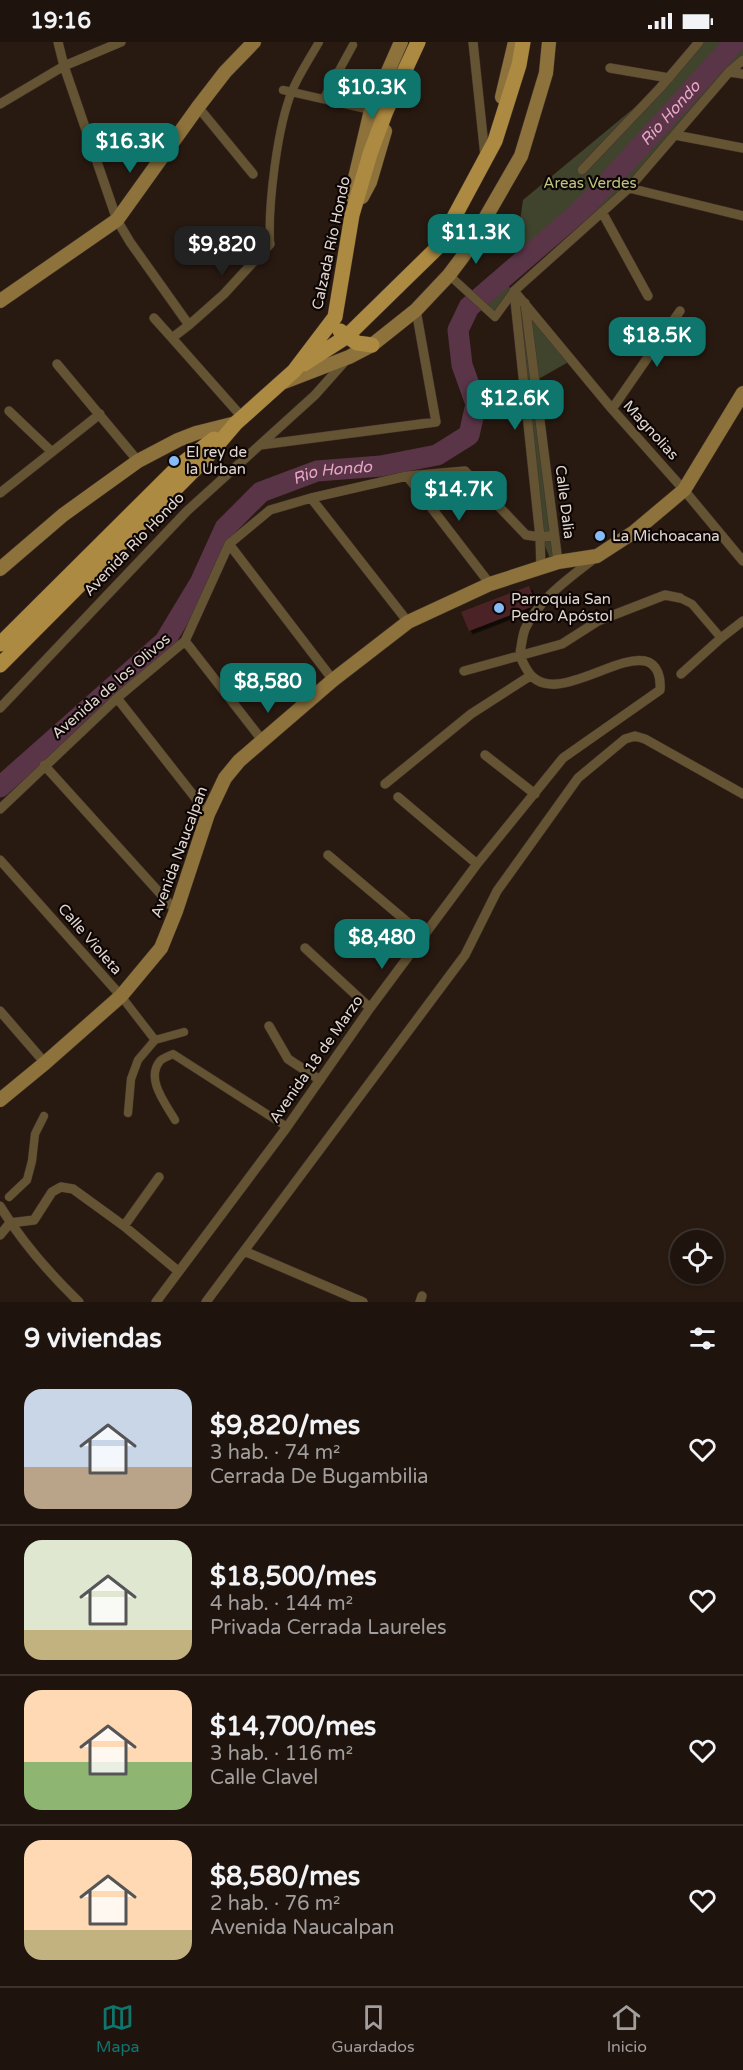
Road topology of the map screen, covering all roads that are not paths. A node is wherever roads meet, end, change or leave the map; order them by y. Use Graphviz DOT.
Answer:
graph roads {
  1 [pos="58,42"];
  2 [pos="121,42"];
  3 [pos="254,42"];
  4 [pos="319,42"];
  5 [pos="401,42"];
  6 [pos="418,42"];
  7 [pos="426,42"];
  8 [pos="473,42"];
  9 [pos="515,42"];
  10 [pos="523,42"];
  11 [pos="549,42"];
  12 [pos="699,42"];
  13 [pos="352,45"];
  14 [pos="743,60"];
  15 [pos="64,66"];
  16 [pos="609,68"];
  17 [pos="729,72"];
  18 [pos="743,74"];
  19 [pos="669,78"];
  20 [pos="283,90"];
  21 [pos="292,91"];
  22 [pos="324,98"];
  23 [pos="0,104"];
  24 [pos="198,107"];
  25 [pos="371,110"];
  26 [pos="675,135"];
  27 [pos="743,148"];
  28 [pos="485,157"];
  29 [pos="582,170"];
  30 [pos="254,174"];
  31 [pos="629,188"];
  32 [pos="602,212"];
  33 [pos="352,215"];
  34 [pos="743,216"];
  35 [pos="117,220"];
  36 [pos="270,244"];
  37 [pos="448,276"];
  38 [pos="514,291"];
  39 [pos="648,297"];
  40 [pos="0,301"];
  41 [pos="525,302"];
  42 [pos="416,310"];
  43 [pos="680,311"];
  44 [pos="335,316"];
  45 [pos="154,318"];
  46 [pos="189,325"];
  47 [pos="346,337"];
  48 [pos="172,338"];
  49 [pos="372,345"];
  50 [pos="349,357"];
  51 [pos="57,364"];
  52 [pos="294,371"];
  53 [pos="276,385"];
  54 [pos="743,393"];
  55 [pos="612,409"];
  56 [pos="9,411"];
  57 [pos="100,414"];
  58 [pos="238,420"];
  59 [pos="540,422"];
  60 [pos="528,423"];
  61 [pos="260,445"];
  62 [pos="52,452"];
  63 [pos="138,461"];
  64 [pos="407,476"];
  65 [pos="684,490"];
  66 [pos="0,493"];
  67 [pos="311,498"];
  68 [pos="554,535"];
  69 [pos="540,537"];
  70 [pos="229,544"];
  71 [pos="597,556"];
  72 [pos="743,561"];
  73 [pos="558,562"];
  74 [pos="0,569"];
  75 [pos="542,569"];
  76 [pos="490,584"];
  77 [pos="680,598"];
  78 [pos="743,621"];
  79 [pos="408,622"];
  80 [pos="721,638"];
  81 [pos="185,640"];
  82 [pos="0,644"];
  83 [pos="519,656"];
  84 [pos="0,665"];
  85 [pos="464,671"];
  86 [pos="681,674"];
  87 [pos="530,676"];
  88 [pos="333,680"];
  89 [pos="117,698"];
  90 [pos="0,708"];
  91 [pos="262,740"];
  92 [pos="485,755"];
  93 [pos="44,765"];
  94 [pos="386,784"];
  95 [pos="535,794"];
  96 [pos="743,794"];
  97 [pos="398,797"];
  98 [pos="0,808"];
  99 [pos="208,814"];
  100 [pos="328,855"];
  101 [pos="0,860"];
  102 [pos="477,864"];
  103 [pos="176,911"];
  104 [pos="425,936"];
  105 [pos="305,948"];
  106 [pos="120,996"];
  107 [pos="370,1008"];
  108 [pos="0,1011"];
  109 [pos="269,1026"];
  110 [pos="184,1032"];
  111 [pos="155,1040"];
  112 [pos="45,1063"];
  113 [pos="320,1080"];
  114 [pos="0,1100"];
  115 [pos="129,1113"];
  116 [pos="44,1116"];
  117 [pos="175,1120"];
  118 [pos="287,1127"];
  119 [pos="159,1178"];
  120 [pos="9,1197"];
  121 [pos="0,1206"];
  122 [pos="10,1222"];
  123 [pos="124,1226"];
  124 [pos="0,1235"];
  125 [pos="244,1251"];
  126 [pos="178,1271"];
  127 [pos="79,1302"];
  128 [pos="156,1302"];
  129 [pos="206,1302"];
  130 [pos="363,1302"];
  1 -- 15 [label="street"];
  2 -- 15 [label="street"];
  3 -- 24 [label="main road"];
  4 -- 21 [label="street"];
  5 -- 25 [label="main road"];
  6 -- 33 [label="main road, Calzada Río Hondo"];
  7 -- 33 [label="main road"];
  8 -- 28 [label="street"];
  9 -- 28 [label="main road"];
  10 -- 28 [label="main road"];
  11 -- 37 [label="main road"];
  12 -- 19 [label="street"];
  13 -- 22 [label="street"];
  14 -- 17 [label="street"];
  15 -- 23 [label="street"];
  15 -- 35 [label="street"];
  16 -- 19 [label="street"];
  17 -- 18 [label="street"];
  17 -- 26 [label="street"];
  19 -- 29 [label="street"];
  20 -- 21 [label="street"];
  21 -- 22 [label="street"];
  21 -- 36 [label="street"];
  22 -- 25 [label="street"];
  24 -- 30 [label="street"];
  24 -- 35 [label="main road"];
  25 -- 33 [label="main road"];
  26 -- 27 [label="street"];
  26 -- 31 [label="street"];
  28 -- 47 [label="main road"];
  31 -- 32 [label="street"];
  31 -- 34 [label="street"];
  32 -- 38 [label="street"];
  32 -- 39 [label="street"];
  33 -- 44 [label="main road, Calzada Río Hondo"];
  35 -- 40 [label="main road"];
  35 -- 46 [label="street"];
  36 -- 46 [label="street"];
  37 -- 38 [label="street"];
  37 -- 42 [label="main road"];
  38 -- 41 [label="street, Magnolias"];
  38 -- 60 [label="street, Calle Dalia"];
  41 -- 55 [label="street, Magnolias"];
  41 -- 59 [label="street, Calle Dalia"];
  42 -- 49 [label="main road"];
  42 -- 61 [label="street"];
  43 -- 55 [label="street"];
  44 -- 47 [label="main road"];
  44 -- 52 [label="main road, Calzada Río Hondo"];
  45 -- 48 [label="street"];
  46 -- 48 [label="street"];
  47 -- 49 [label="main road"];
  47 -- 52 [label="main road"];
  48 -- 58 [label="street"];
  49 -- 50 [label="main road"];
  50 -- 53 [label="main road"];
  50 -- 61 [label="street, Avenida Río Hondo"];
  51 -- 57 [label="street"];
  52 -- 53 [label="main road, Calzada Río Hondo"];
  53 -- 58 [label="main road, Calzada Río Hondo"];
  54 -- 65 [label="main road, Avenida Naucalpan"];
  55 -- 65 [label="street, Magnolias"];
  56 -- 62 [label="street"];
  57 -- 62 [label="street"];
  57 -- 63 [label="street"];
  58 -- 63 [label="main road"];
  58 -- 82 [label="main road, Calzada Río Hondo"];
  58 -- 84 [label="main road, Calzada Río Hondo"];
  59 -- 60 [label="street"];
  59 -- 68 [label="street, Calle Dalia"];
  60 -- 69 [label="street, Calle Dalia"];
  61 -- 90 [label="street, Avenida Río Hondo"];
  62 -- 66 [label="street"];
  63 -- 74 [label="main road"];
  64 -- 67 [label="street, Avenida de los Olivos"];
  64 -- 69 [label="street, Avenida de los Olivos"];
  64 -- 76 [label="street"];
  65 -- 71 [label="main road, Avenida Naucalpan"];
  65 -- 72 [label="street, Magnolias"];
  67 -- 70 [label="street, Avenida de los Olivos"];
  67 -- 79 [label="street"];
  68 -- 69 [label="street"];
  68 -- 73 [label="street, Calle Dalia"];
  69 -- 75 [label="street, Calle Dalia"];
  70 -- 81 [label="street, Avenida de los Olivos"];
  70 -- 88 [label="street"];
  71 -- 73 [label="main road, Avenida Naucalpan"];
  71 -- 83 [label="street"];
  73 -- 75 [label="main road, Avenida Naucalpan"];
  75 -- 76 [label="main road, Avenida Naucalpan"];
  76 -- 79 [label="main road, Avenida Naucalpan"];
  77 -- 80 [label="street"];
  77 -- 83 [label="street"];
  78 -- 80 [label="street"];
  79 -- 88 [label="main road, Avenida Naucalpan"];
  80 -- 86 [label="street"];
  81 -- 89 [label="street, Avenida de los Olivos"];
  81 -- 91 [label="street"];
  83 -- 85 [label="street"];
  83 -- 87 [label="street"];
  87 -- 94 [label="street"];
  87 -- 95 [label="street, Avenida 18 de Marzo"];
  88 -- 91 [label="main road, Avenida Naucalpan"];
  89 -- 93 [label="street, Avenida de los Olivos"];
  89 -- 99 [label="street"];
  91 -- 99 [label="main road, Avenida Naucalpan"];
  92 -- 95 [label="street"];
  93 -- 98 [label="street, Avenida de los Olivos"];
  93 -- 103 [label="street"];
  95 -- 102 [label="street, Avenida 18 de Marzo"];
  96 -- 125 [label="street"];
  97 -- 102 [label="street"];
  99 -- 103 [label="main road, Avenida Naucalpan"];
  100 -- 104 [label="street"];
  101 -- 106 [label="street, Calle Violeta"];
  102 -- 104 [label="street, Avenida 18 de Marzo"];
  103 -- 106 [label="main road, Avenida Naucalpan"];
  104 -- 107 [label="street, Avenida 18 de Marzo"];
  105 -- 107 [label="street"];
  106 -- 111 [label="street, Calle Violeta"];
  106 -- 112 [label="main road, Avenida Naucalpan"];
  107 -- 113 [label="street, Avenida 18 de Marzo"];
  108 -- 112 [label="street"];
  109 -- 113 [label="street"];
  110 -- 111 [label="street"];
  111 -- 115 [label="street"];
  112 -- 114 [label="main road, Avenida Naucalpan"];
  113 -- 118 [label="street, Avenida 18 de Marzo"];
  116 -- 120 [label="street"];
  117 -- 118 [label="street"];
  118 -- 126 [label="street, Avenida 18 de Marzo"];
  119 -- 123 [label="street"];
  121 -- 122 [label="street"];
  122 -- 123 [label="street"];
  122 -- 124 [label="street"];
  122 -- 127 [label="street"];
  123 -- 126 [label="street"];
  125 -- 129 [label="street"];
  125 -- 130 [label="street"];
  126 -- 128 [label="street, Avenida 18 de Marzo"];
}
